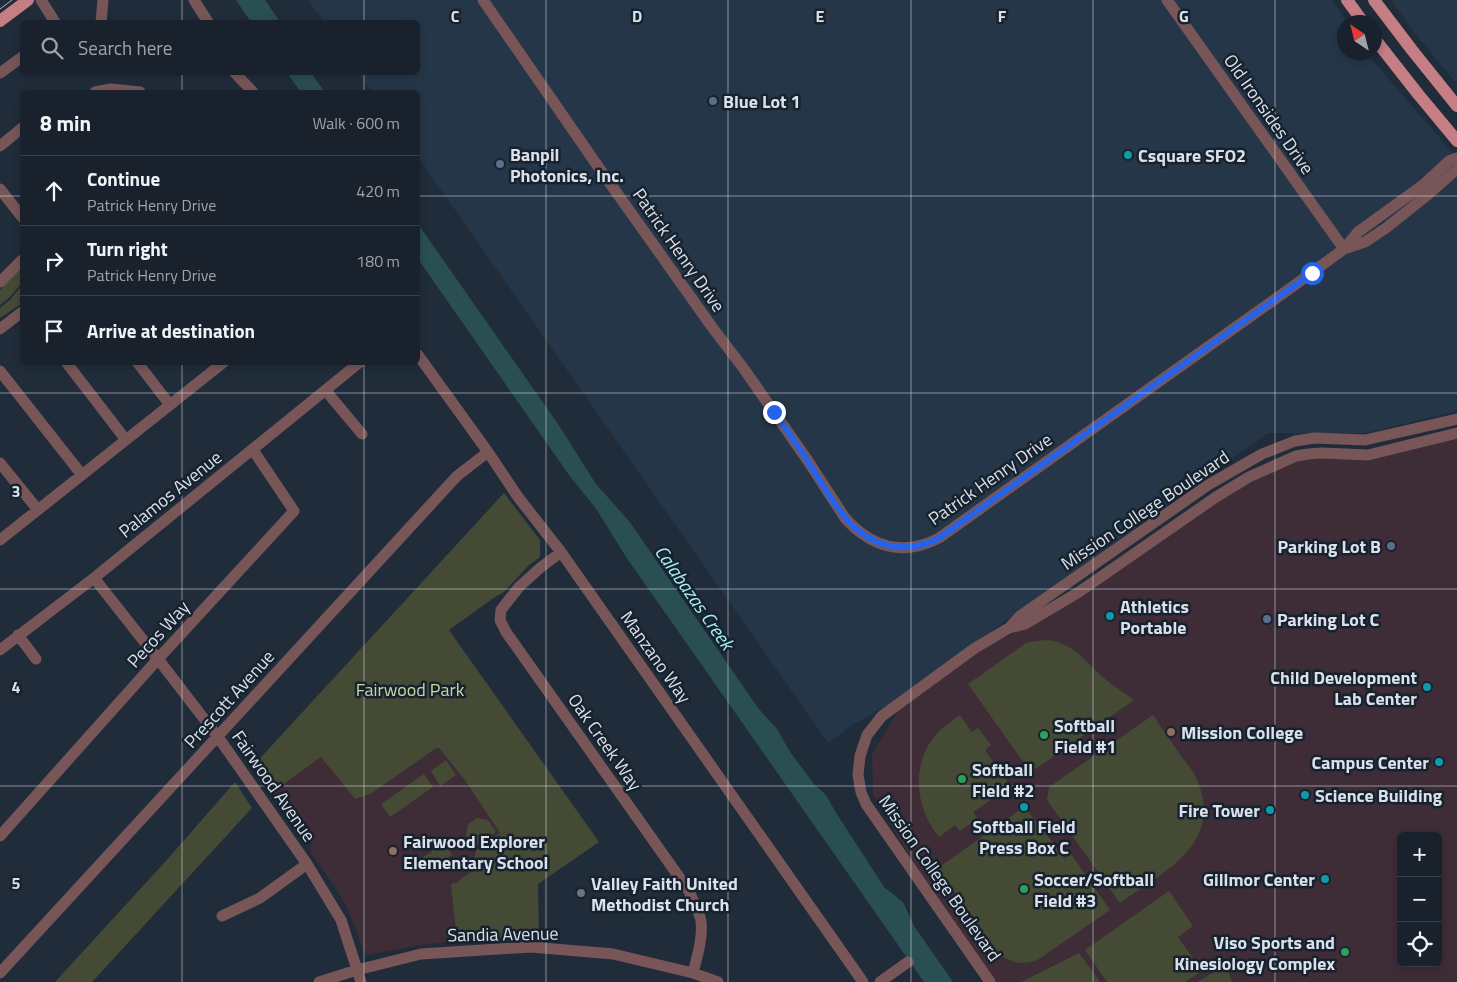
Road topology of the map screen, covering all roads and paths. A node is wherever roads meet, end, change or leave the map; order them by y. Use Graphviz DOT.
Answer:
graph roads {
  1 [pos="28,0"];
  2 [pos="41,0"];
  3 [pos="102,0"];
  4 [pos="194,0"];
  5 [pos="483,0"];
  6 [pos="1167,0"];
  7 [pos="1347,0"];
  8 [pos="1374,0"];
  9 [pos="1358,15"];
  10 [pos="0,20"];
  11 [pos="54,20"];
  12 [pos="101,20"];
  13 [pos="207,20"];
  14 [pos="1382,48"];
  15 [pos="20,58"];
  16 [pos="0,73"];
  17 [pos="237,75"];
  18 [pos="106,90"];
  19 [pos="121,90"];
  20 [pos="251,90"];
  21 [pos="1457,106"];
  22 [pos="20,130"];
  23 [pos="1457,141"];
  24 [pos="0,146"];
  25 [pos="1457,158"];
  26 [pos="1457,169"];
  27 [pos="0,189"];
  28 [pos="20,214"];
  29 [pos="1344,249"];
  30 [pos="20,262"];
  31 [pos="0,282"];
  32 [pos="20,313"];
  33 [pos="0,328"];
  34 [pos="420,358"];
  35 [pos="68,365"];
  36 [pos="139,365"];
  37 [pos="220,365"];
  38 [pos="356,365"];
  39 [pos="0,371"];
  40 [pos="326,391"];
  41 [pos="170,405"];
  42 [pos="1457,418"];
  43 [pos="1457,433"];
  44 [pos="362,434"];
  45 [pos="126,440"];
  46 [pos="253,450"];
  47 [pos="488,452"];
  48 [pos="0,463"];
  49 [pos="82,475"];
  50 [pos="38,510"];
  51 [pos="0,540"];
  52 [pos="561,552"];
  53 [pos="94,578"];
  54 [pos="1009,628"];
  55 [pos="18,635"];
  56 [pos="0,650"];
  57 [pos="158,658"];
  58 [pos="36,659"];
  59 [pos="218,737"];
  60 [pos="0,836"];
  61 [pos="307,864"];
  62 [pos="222,916"];
  63 [pos="908,962"];
  64 [pos="357,970"];
  65 [pos="693,973"];
  66 [pos="0,974"];
  67 [pos="319,982"];
  68 [pos="360,982"];
  69 [pos="718,982"];
  70 [pos="864,982"];
  71 [pos="880,982"];
  72 [pos="990,982"];
  1 -- 10 [label="main road"];
  2 -- 11 [label="street"];
  3 -- 12 [label="street"];
  4 -- 13 [label="street"];
  5 -- 29 [label="street, Patrick Henry Drive"];
  6 -- 29 [label="street, Old Ironsides Drive"];
  7 -- 9 [label="main road"];
  8 -- 21 [label="main road"];
  14 -- 23 [label="main road"];
  15 -- 16 [label="street"];
  17 -- 20 [label="street"];
  18 -- 19 [label="street"];
  22 -- 24 [label="street"];
  25 -- 29 [label="street, Patrick Henry Drive"];
  26 -- 29 [label="street, Patrick Henry Drive"];
  27 -- 28 [label="street"];
  30 -- 31 [label="street"];
  32 -- 33 [label="street"];
  34 -- 47 [label="street, Manzano Way"];
  35 -- 45 [label="street"];
  36 -- 41 [label="street"];
  37 -- 41 [label="street"];
  38 -- 40 [label="street, Palamos Avenue"];
  39 -- 49 [label="street"];
  40 -- 44 [label="street"];
  40 -- 46 [label="street, Palamos Avenue"];
  41 -- 45 [label="street"];
  42 -- 54 [label="street, Mission College Boulevard"];
  43 -- 54 [label="street, Mission College Boulevard"];
  45 -- 49 [label="street"];
  46 -- 53 [label="street, Palamos Avenue"];
  46 -- 57 [label="street, Pecos Way"];
  47 -- 52 [label="street, Manzano Way"];
  47 -- 59 [label="street, Prescott Avenue"];
  48 -- 50 [label="street"];
  49 -- 50 [label="street"];
  50 -- 51 [label="street"];
  52 -- 65 [label="street, Oak Creek Way"];
  52 -- 70 [label="street, Manzano Way"];
  53 -- 55 [label="street, Palamos Avenue"];
  53 -- 57 [label="street, Fairwood Avenue"];
  54 -- 72 [label="street, Mission College Boulevard"];
  55 -- 56 [label="street, Palamos Avenue"];
  55 -- 58 [label="street"];
  57 -- 59 [label="street, Fairwood Avenue"];
  57 -- 60 [label="street, Pecos Way"];
  59 -- 61 [label="street, Fairwood Avenue"];
  59 -- 66 [label="street, Prescott Avenue"];
  61 -- 62 [label="street"];
  61 -- 64 [label="street, Fairwood Avenue"];
  63 -- 71 [label="street"];
  64 -- 65 [label="street, Sandia Avenue"];
  64 -- 67 [label="street, Sandia Avenue"];
  64 -- 68 [label="street, Fairwood Avenue"];
  65 -- 69 [label="street, Sandia Avenue"];
}
